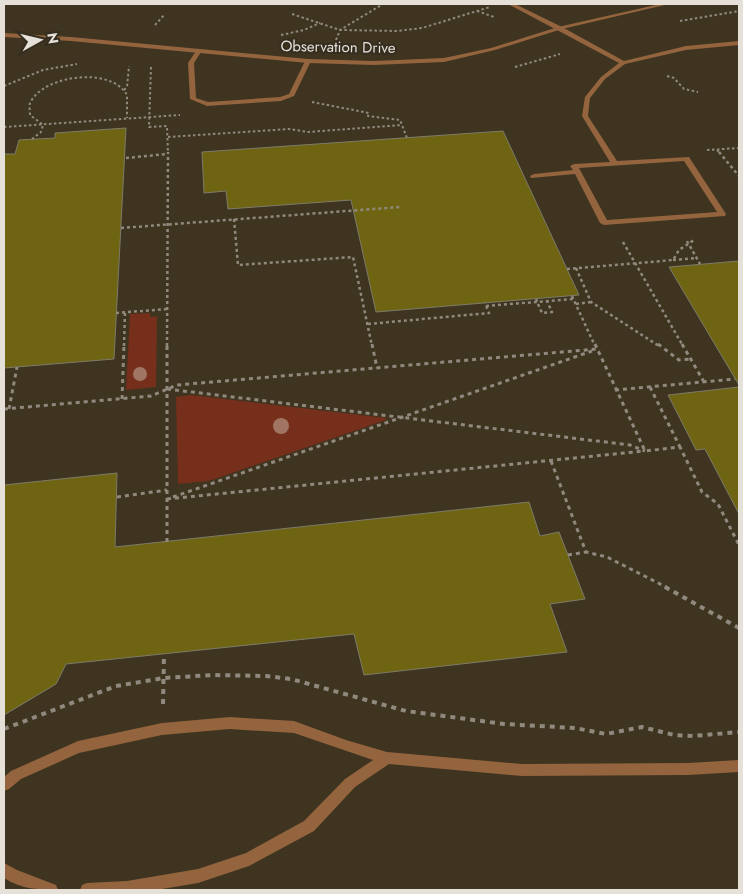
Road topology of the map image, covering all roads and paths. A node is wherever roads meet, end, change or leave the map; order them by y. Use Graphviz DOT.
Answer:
graph roads {
  1 [pos="383,4"];
  2 [pos="511,4"];
  3 [pos="666,4"];
  4 [pos="493,6"];
  5 [pos="739,10"];
  6 [pos="164,14"];
  7 [pos="292,14"];
  8 [pos="673,22"];
  9 [pos="560,28"];
  10 [pos="340,30"];
  11 [pos="4,35"];
  12 [pos="739,43"];
  13 [pos="151,46"];
  14 [pos="198,52"];
  15 [pos="560,53"];
  16 [pos="308,61"];
  17 [pos="130,62"];
  18 [pos="81,63"];
  19 [pos="623,63"];
  20 [pos="514,68"];
  21 [pos="662,75"];
  22 [pos="4,86"];
  23 [pos="124,90"];
  24 [pos="698,92"];
  25 [pos="309,102"];
  26 [pos="127,119"];
  27 [pos="43,125"];
  28 [pos="402,125"];
  29 [pos="4,127"];
  30 [pos="168,137"];
  31 [pos="407,138"];
  32 [pos="32,140"];
  33 [pos="739,148"];
  34 [pos="167,154"];
  35 [pos="126,158"];
  36 [pos="615,164"];
  37 [pos="577,172"];
  38 [pos="534,176"];
  39 [pos="739,176"];
  40 [pos="400,207"];
  41 [pos="234,219"];
  42 [pos="611,223"];
  43 [pos="167,224"];
  44 [pos="121,228"];
  45 [pos="688,243"];
  46 [pos="697,258"];
  47 [pos="673,260"];
  48 [pos="636,263"];
  49 [pos="576,268"];
  50 [pos="567,269"];
  51 [pos="536,299"];
  52 [pos="547,301"];
  53 [pos="591,302"];
  54 [pos="576,304"];
  55 [pos="167,309"];
  56 [pos="125,312"];
  57 [pos="116,313"];
  58 [pos="368,324"];
  59 [pos="597,349"];
  60 [pos="691,359"];
  61 [pos="16,367"];
  62 [pos="378,368"];
  63 [pos="735,379"];
  64 [pos="704,382"];
  65 [pos="650,387"];
  66 [pos="167,389"];
  67 [pos="615,390"];
  68 [pos="122,398"];
  69 [pos="4,409"];
  70 [pos="9,409"];
  71 [pos="403,418"];
  72 [pos="680,447"];
  73 [pos="645,451"];
  74 [pos="551,461"];
  75 [pos="167,490"];
  76 [pos="117,497"];
  77 [pos="167,499"];
  78 [pos="167,542"];
  79 [pos="739,545"];
  80 [pos="586,552"];
  81 [pos="568,555"];
  82 [pos="739,628"];
  83 [pos="164,654"];
  84 [pos="164,678"];
  85 [pos="4,729"];
  86 [pos="162,729"];
  87 [pos="739,732"];
  88 [pos="387,758"];
  89 [pos="739,766"];
  90 [pos="4,785"];
  91 [pos="4,870"];
  92 [pos="51,890"];
  93 [pos="87,890"];
  1 -- 10 [label="path"];
  2 -- 9 [label="street"];
  3 -- 9 [label="street, Observation Drive"];
  4 -- 10 [label="path"];
  5 -- 8 [label="path"];
  6 -- 13 [label="path"];
  7 -- 10 [label="path"];
  9 -- 16 [label="street, Observation Drive"];
  9 -- 19 [label="street"];
  11 -- 13 [label="street, Observation Drive"];
  12 -- 19 [label="street"];
  13 -- 14 [label="street, Observation Drive"];
  13 -- 30 [label="path"];
  14 -- 16 [label="street, Observation Drive"];
  14 -- 16 [label="street"];
  15 -- 20 [label="path"];
  17 -- 23 [label="path"];
  18 -- 22 [label="path"];
  19 -- 36 [label="street"];
  21 -- 24 [label="path"];
  23 -- 26 [label="path"];
  23 -- 27 [label="path"];
  25 -- 28 [label="path"];
  27 -- 29 [label="path"];
  27 -- 32 [label="path"];
  28 -- 30 [label="path"];
  28 -- 31 [label="path"];
  30 -- 34 [label="path"];
  33 -- 39 [label="path"];
  34 -- 35 [label="path"];
  34 -- 43 [label="path"];
  36 -- 37 [label="street"];
  36 -- 42 [label="street"];
  37 -- 38 [label="street"];
  37 -- 42 [label="street"];
  40 -- 41 [label="path"];
  41 -- 43 [label="path"];
  41 -- 58 [label="path"];
  42 -- 48 [label="path"];
  43 -- 44 [label="path"];
  43 -- 55 [label="path"];
  45 -- 47 [label="path"];
  46 -- 47 [label="path"];
  47 -- 48 [label="path"];
  48 -- 49 [label="path"];
  48 -- 60 [label="path"];
  49 -- 50 [label="path"];
  49 -- 53 [label="path"];
  51 -- 52 [label="path, bridge"];
  52 -- 54 [label="path"];
  52 -- 58 [label="path"];
  53 -- 54 [label="path"];
  53 -- 60 [label="path"];
  54 -- 59 [label="path"];
  55 -- 56 [label="path"];
  55 -- 66 [label="path"];
  56 -- 57 [label="path"];
  56 -- 68 [label="path"];
  58 -- 62 [label="path"];
  59 -- 62 [label="path"];
  59 -- 67 [label="path"];
  59 -- 71 [label="path"];
  60 -- 64 [label="path"];
  61 -- 70 [label="path"];
  62 -- 66 [label="path"];
  63 -- 64 [label="path"];
  64 -- 65 [label="path"];
  65 -- 67 [label="path"];
  65 -- 72 [label="path"];
  66 -- 68 [label="path"];
  66 -- 71 [label="path"];
  66 -- 75 [label="path"];
  67 -- 73 [label="path"];
  68 -- 70 [label="path"];
  69 -- 70 [label="path"];
  71 -- 73 [label="path"];
  71 -- 77 [label="path"];
  72 -- 73 [label="path"];
  72 -- 79 [label="path"];
  73 -- 74 [label="path"];
  74 -- 77 [label="path"];
  74 -- 80 [label="path"];
  75 -- 76 [label="path"];
  75 -- 77 [label="path"];
  77 -- 78 [label="path"];
  80 -- 81 [label="path"];
  80 -- 82 [label="path"];
  83 -- 84 [label="path"];
  84 -- 85 [label="path"];
  84 -- 86 [label="path"];
  84 -- 87 [label="path"];
  86 -- 88 [label="street"];
  86 -- 90 [label="street"];
  88 -- 89 [label="street"];
  88 -- 93 [label="street"];
  91 -- 92 [label="street"];
}
